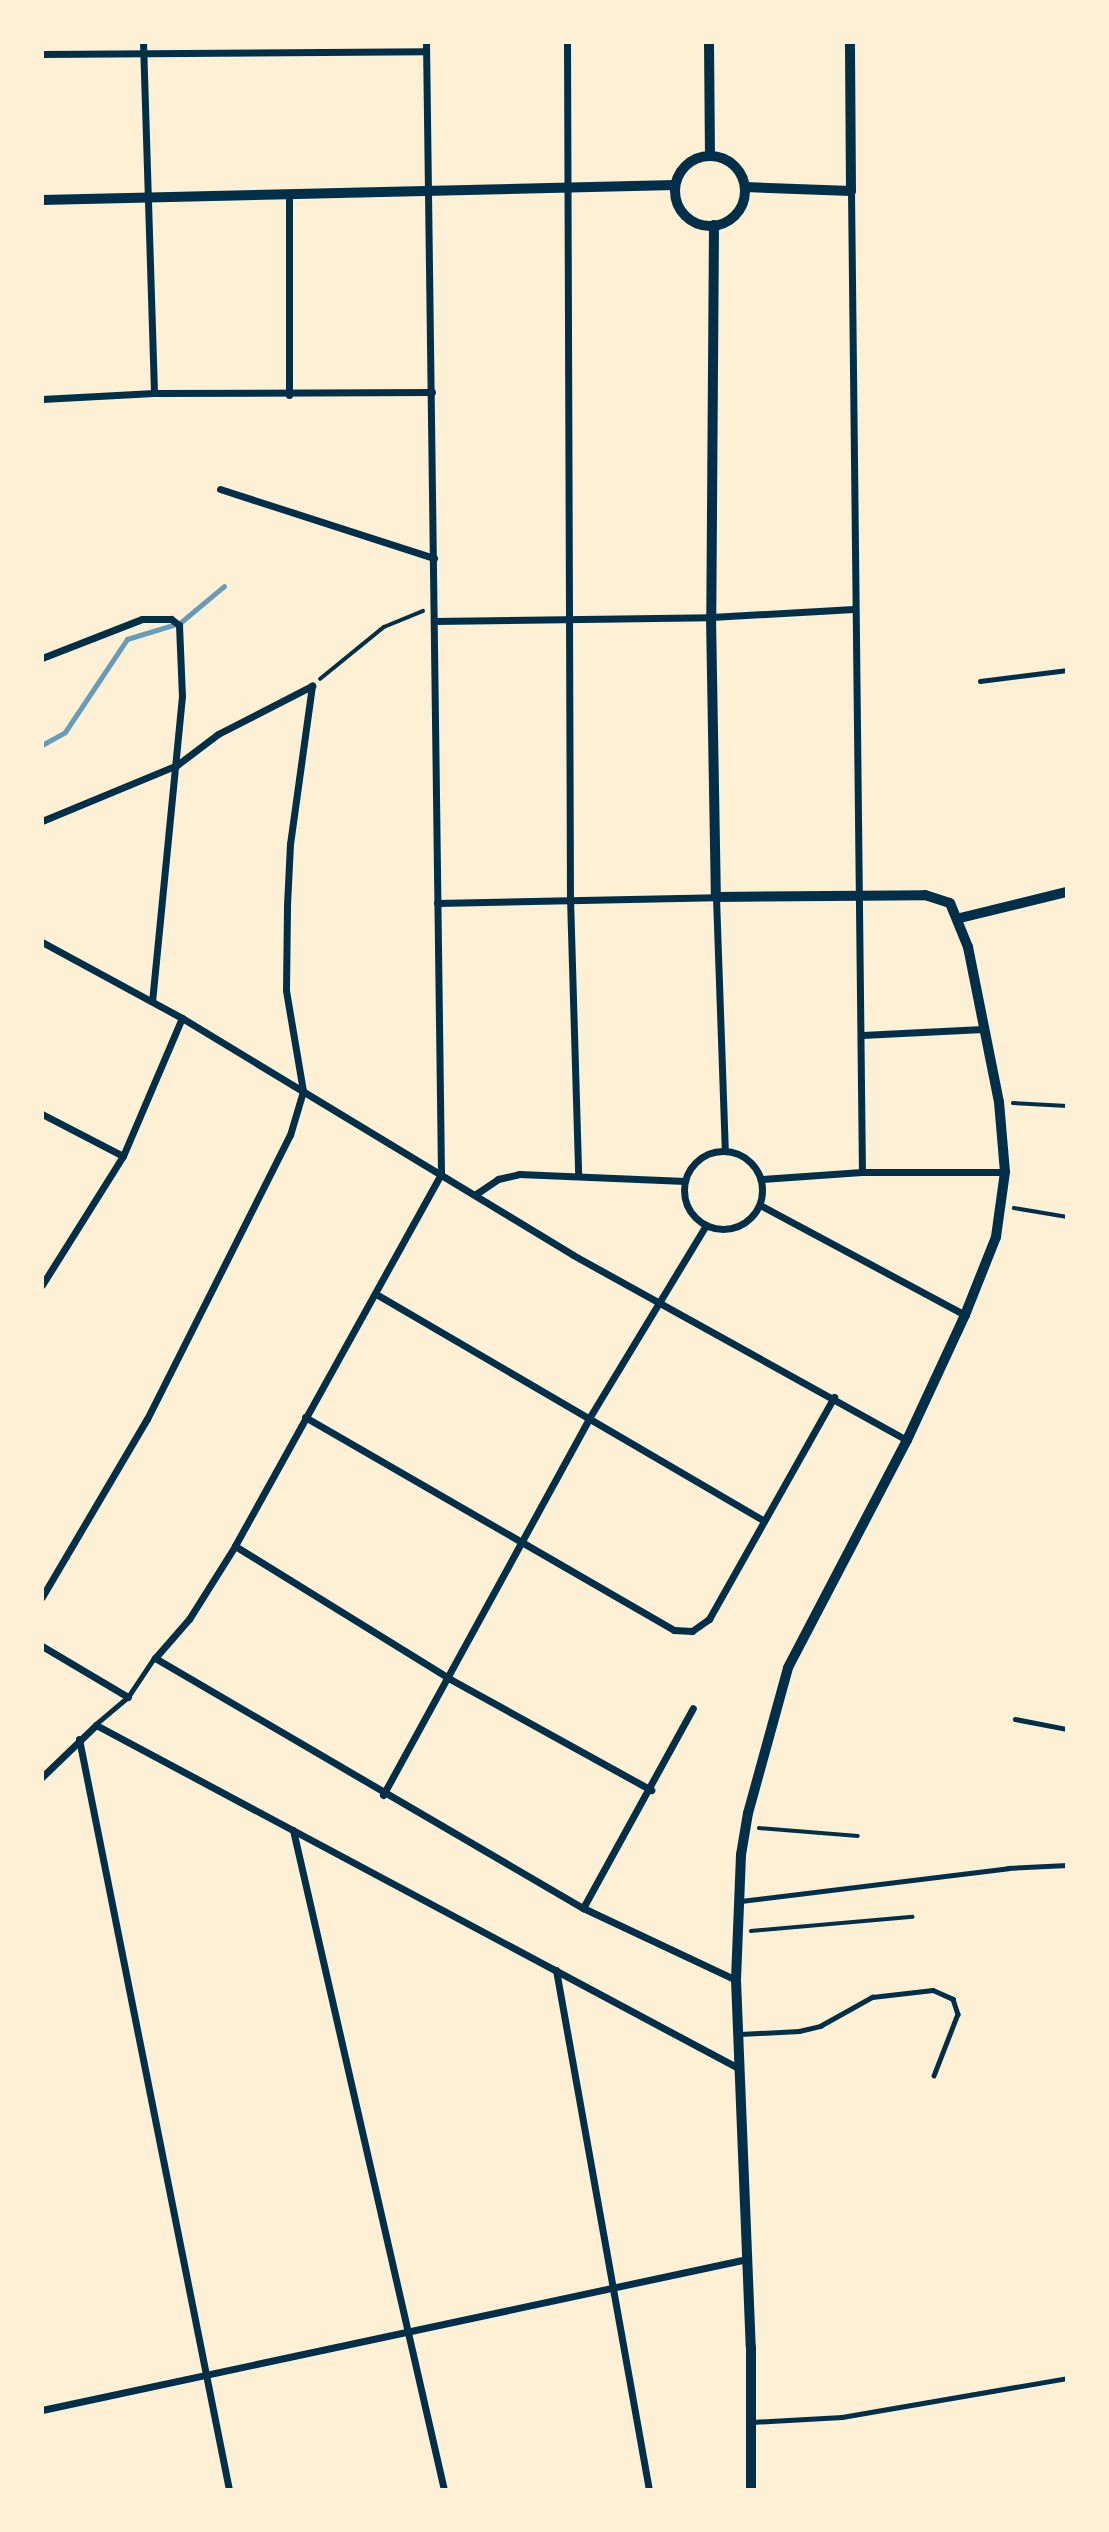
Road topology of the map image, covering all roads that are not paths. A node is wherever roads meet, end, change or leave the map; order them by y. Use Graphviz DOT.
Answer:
graph roads {
  1 [pos="143,42"];
  2 [pos="426,42"];
  3 [pos="567,42"];
  4 [pos="709,42"];
  5 [pos="850,42"];
  6 [pos="426,51"];
  7 [pos="143,52"];
  8 [pos="42,54"];
  9 [pos="710,156"];
  10 [pos="675,185"];
  11 [pos="568,186"];
  12 [pos="745,187"];
  13 [pos="428,190"];
  14 [pos="851,191"];
  15 [pos="289,196"];
  16 [pos="146,199"];
  17 [pos="42,200"];
  18 [pos="713,225"];
  19 [pos="432,392"];
  20 [pos="154,393"];
  21 [pos="289,395"];
  22 [pos="44,401"];
  23 [pos="219,489"];
  24 [pos="434,558"];
  25 [pos="854,608"];
  26 [pos="569,616"];
  27 [pos="712,617"];
  28 [pos="434,621"];
  29 [pos="42,658"];
  30 [pos="1067,670"];
  31 [pos="980,681"];
  32 [pos="177,765"];
  33 [pos="42,821"];
  34 [pos="1067,892"];
  35 [pos="858,894"];
  36 [pos="716,897"];
  37 [pos="570,898"];
  38 [pos="437,903"];
  39 [pos="960,918"];
  40 [pos="42,942"];
  41 [pos="152,1001"];
  42 [pos="181,1018"];
  43 [pos="983,1028"];
  44 [pos="862,1035"];
  45 [pos="303,1091"];
  46 [pos="42,1114"];
  47 [pos="725,1150"];
  48 [pos="123,1156"];
  49 [pos="862,1172"];
  50 [pos="1005,1172"];
  51 [pos="441,1174"];
  52 [pos="578,1175"];
  53 [pos="762,1179"];
  54 [pos="685,1181"];
  55 [pos="476,1194"];
  56 [pos="760,1205"];
  57 [pos="706,1225"];
  58 [pos="44,1276"];
  59 [pos="42,1285"];
  60 [pos="376,1294"];
  61 [pos="659,1302"];
  62 [pos="965,1315"];
  63 [pos="834,1397"];
  64 [pos="305,1417"];
  65 [pos="588,1419"];
  66 [pos="907,1440"];
  67 [pos="763,1520"];
  68 [pos="523,1540"];
  69 [pos="235,1546"];
  70 [pos="42,1597"];
  71 [pos="42,1646"];
  72 [pos="155,1658"];
  73 [pos="450,1679"];
  74 [pos="128,1698"];
  75 [pos="693,1708"];
  76 [pos="1015,1719"];
  77 [pos="96,1725"];
  78 [pos="1067,1729"];
  79 [pos="79,1739"];
  80 [pos="42,1777"];
  81 [pos="650,1790"];
  82 [pos="383,1795"];
  83 [pos="293,1830"];
  84 [pos="1067,1865"];
  85 [pos="740,1901"];
  86 [pos="583,1908"];
  87 [pos="556,1970"];
  88 [pos="736,1980"];
  89 [pos="739,2034"];
  90 [pos="740,2069"];
  91 [pos="934,2076"];
  92 [pos="747,2259"];
  93 [pos="610,2287"];
  94 [pos="410,2333"];
  95 [pos="206,2372"];
  96 [pos="1067,2378"];
  97 [pos="42,2410"];
  98 [pos="751,2422"];
  99 [pos="229,2490"];
  100 [pos="444,2490"];
  101 [pos="649,2490"];
  102 [pos="751,2490"];
  1 -- 7 [label="street"];
  2 -- 6 [label="street"];
  3 -- 11 [label="street"];
  4 -- 9 [label="street"];
  5 -- 14 [label="street"];
  6 -- 7 [label="street"];
  6 -- 13 [label="street"];
  7 -- 8 [label="street"];
  7 -- 16 [label="street"];
  9 -- 10 [label="street"];
  9 -- 12 [label="street"];
  10 -- 11 [label="street"];
  10 -- 18 [label="street"];
  11 -- 13 [label="street"];
  11 -- 26 [label="street"];
  12 -- 14 [label="street"];
  12 -- 18 [label="street"];
  13 -- 15 [label="street"];
  13 -- 19 [label="street"];
  14 -- 25 [label="street"];
  15 -- 16 [label="street"];
  15 -- 21 [label="street"];
  16 -- 17 [label="street"];
  16 -- 20 [label="street"];
  18 -- 27 [label="street"];
  19 -- 21 [label="street"];
  19 -- 24 [label="street"];
  20 -- 21 [label="street"];
  20 -- 22 [label="street"];
  23 -- 24 [label="street"];
  24 -- 28 [label="street"];
  25 -- 27 [label="street"];
  25 -- 35 [label="street"];
  26 -- 27 [label="street"];
  26 -- 28 [label="street"];
  26 -- 37 [label="street"];
  27 -- 36 [label="street"];
  28 -- 38 [label="street"];
  29 -- 32 [label="street"];
  30 -- 31 [label="lane"];
  32 -- 33 [label="street"];
  32 -- 41 [label="street"];
  32 -- 45 [label="street"];
  34 -- 39 [label="street"];
  35 -- 36 [label="street"];
  35 -- 39 [label="street"];
  35 -- 44 [label="street"];
  36 -- 37 [label="street"];
  36 -- 47 [label="street"];
  37 -- 38 [label="street"];
  37 -- 52 [label="street"];
  38 -- 51 [label="street"];
  39 -- 43 [label="street"];
  40 -- 41 [label="street"];
  41 -- 42 [label="street"];
  42 -- 45 [label="street"];
  42 -- 48 [label="street"];
  43 -- 44 [label="street"];
  43 -- 50 [label="street"];
  44 -- 49 [label="street"];
  45 -- 51 [label="street"];
  45 -- 70 [label="street"];
  46 -- 48 [label="street"];
  47 -- 53 [label="street"];
  47 -- 54 [label="street"];
  48 -- 58 [label="street"];
  49 -- 50 [label="street"];
  49 -- 53 [label="street"];
  50 -- 62 [label="street"];
  51 -- 55 [label="street"];
  51 -- 60 [label="street"];
  52 -- 54 [label="street"];
  52 -- 55 [label="street"];
  53 -- 56 [label="street"];
  54 -- 57 [label="street"];
  55 -- 61 [label="street"];
  56 -- 57 [label="street"];
  56 -- 62 [label="street"];
  57 -- 61 [label="street"];
  58 -- 59 [label="street"];
  60 -- 64 [label="street"];
  60 -- 65 [label="street"];
  61 -- 63 [label="street"];
  61 -- 65 [label="street"];
  62 -- 66 [label="street"];
  63 -- 66 [label="street"];
  63 -- 67 [label="street"];
  64 -- 68 [label="street"];
  64 -- 69 [label="street"];
  65 -- 67 [label="street"];
  65 -- 68 [label="street"];
  66 -- 85 [label="street"];
  67 -- 68 [label="street"];
  68 -- 73 [label="street"];
  69 -- 72 [label="street"];
  69 -- 73 [label="street"];
  71 -- 74 [label="street"];
  72 -- 74 [label="lane"];
  72 -- 82 [label="street"];
  73 -- 81 [label="street"];
  73 -- 82 [label="street"];
  74 -- 77 [label="lane"];
  75 -- 81 [label="street"];
  76 -- 78 [label="lane"];
  77 -- 79 [label="street"];
  77 -- 83 [label="street"];
  79 -- 80 [label="street"];
  79 -- 95 [label="street"];
  81 -- 86 [label="street"];
  82 -- 86 [label="street"];
  83 -- 87 [label="street"];
  83 -- 94 [label="street"];
  84 -- 85 [label="lane"];
  85 -- 88 [label="street"];
  86 -- 88 [label="street"];
  87 -- 90 [label="street"];
  87 -- 93 [label="street"];
  88 -- 89 [label="street"];
  89 -- 90 [label="street"];
  89 -- 91 [label="lane"];
  90 -- 92 [label="street"];
  92 -- 93 [label="street"];
  92 -- 98 [label="street"];
  93 -- 94 [label="street"];
  93 -- 101 [label="street"];
  94 -- 95 [label="street"];
  94 -- 100 [label="street"];
  95 -- 97 [label="street"];
  95 -- 99 [label="street"];
  96 -- 98 [label="lane"];
  98 -- 102 [label="street"];
}
